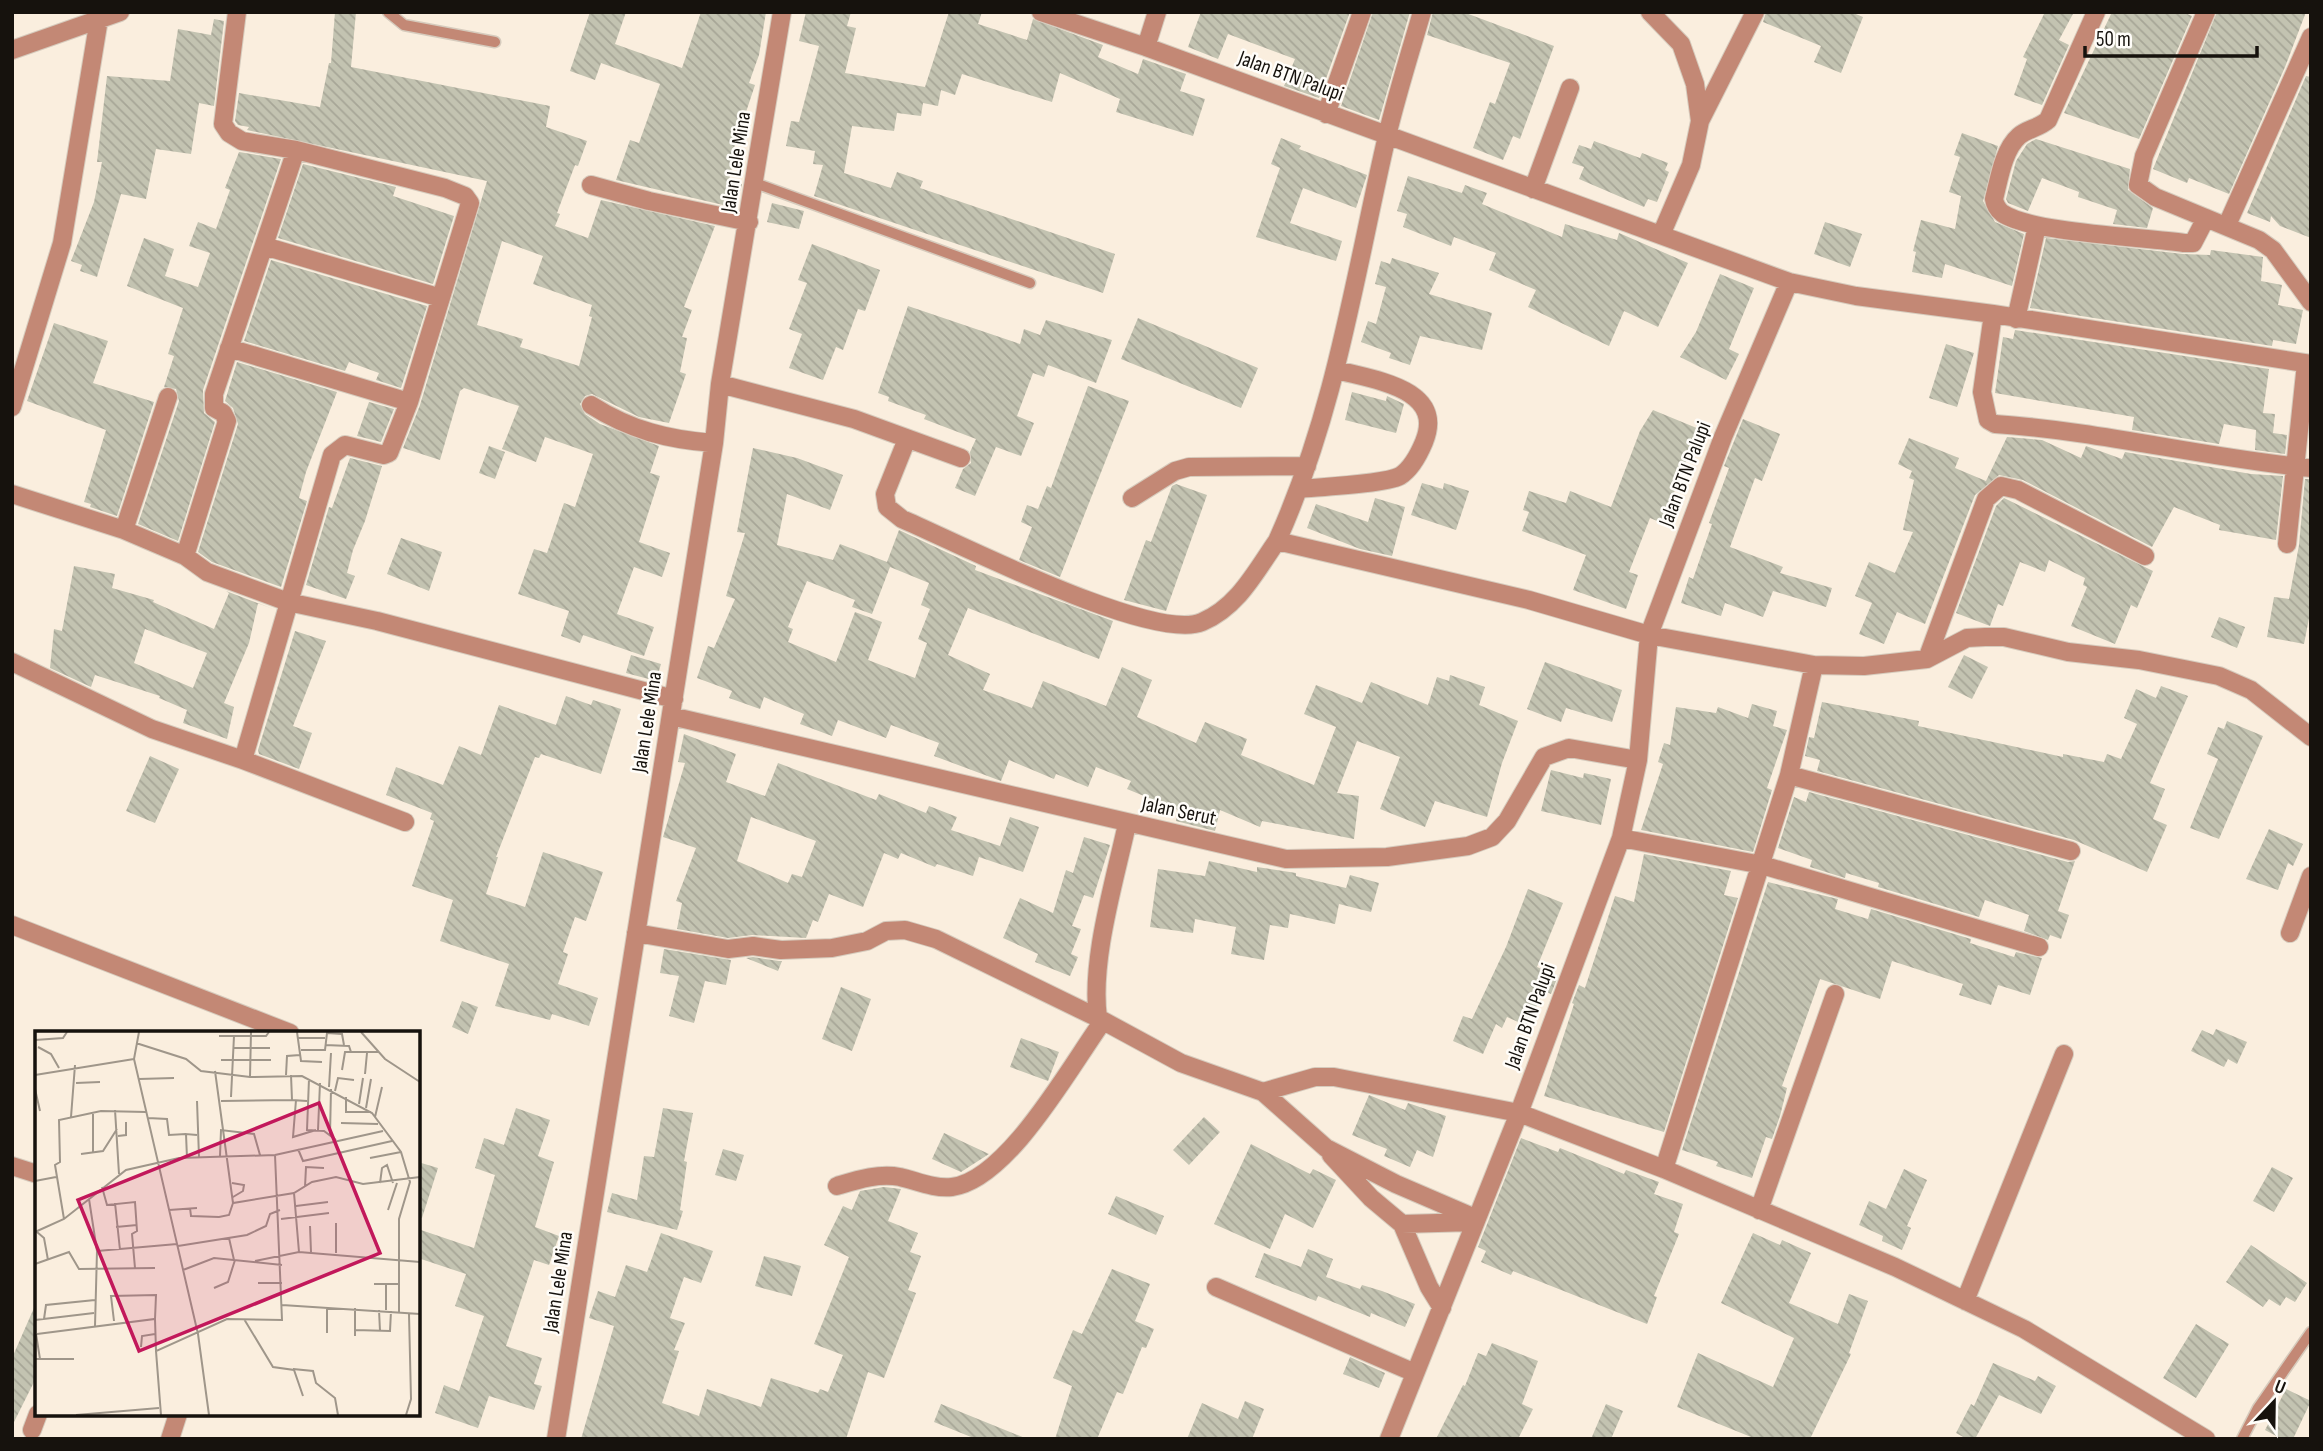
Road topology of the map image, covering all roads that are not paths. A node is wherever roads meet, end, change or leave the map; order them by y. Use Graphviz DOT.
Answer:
graph roads {
  1 [pos="120,12"];
  2 [pos="237,12"];
  3 [pos="388,12"];
  4 [pos="782,12"];
  5 [pos="1157,12"];
  6 [pos="1362,12"];
  7 [pos="1422,12"];
  8 [pos="1650,12"];
  9 [pos="1755,12"];
  10 [pos="2096,12"];
  11 [pos="2206,12"];
  12 [pos="1044,13"];
  13 [pos="99,19"];
  14 [pos="2311,37"];
  15 [pos="495,42"];
  16 [pos="1146,47"];
  17 [pos="12,50"];
  18 [pos="1570,88"];
  19 [pos="1326,114"];
  20 [pos="1700,121"];
  21 [pos="1387,136"];
  22 [pos="296,150"];
  23 [pos="755,183"];
  24 [pos="591,185"];
  25 [pos="1533,189"];
  26 [pos="2206,218"];
  27 [pos="749,222"];
  28 [pos="2227,225"];
  29 [pos="2038,226"];
  30 [pos="1661,235"];
  31 [pos="264,246"];
  32 [pos="1790,282"];
  33 [pos="1030,283"];
  34 [pos="441,298"];
  35 [pos="2310,299"];
  36 [pos="1993,314"];
  37 [pos="2016,319"];
  38 [pos="229,348"];
  39 [pos="2308,364"];
  40 [pos="1337,370"];
  41 [pos="720,384"];
  42 [pos="168,397"];
  43 [pos="409,402"];
  44 [pos="592,405"];
  45 [pos="12,407"];
  46 [pos="906,439"];
  47 [pos="714,443"];
  48 [pos="961,458"];
  49 [pos="1307,466"];
  50 [pos="2304,467"];
  51 [pos="1299,489"];
  52 [pos="12,494"];
  53 [pos="1132,498"];
  54 [pos="124,530"];
  55 [pos="1277,541"];
  56 [pos="2287,544"];
  57 [pos="185,556"];
  58 [pos="2146,556"];
  59 [pos="288,602"];
  60 [pos="1649,635"];
  61 [pos="1927,659"];
  62 [pos="12,662"];
  63 [pos="1814,666"];
  64 [pos="673,708"];
  65 [pos="2311,737"];
  66 [pos="243,760"];
  67 [pos="1638,760"];
  68 [pos="1789,775"];
  69 [pos="405,822"];
  70 [pos="1127,824"];
  71 [pos="1621,838"];
  72 [pos="2071,851"];
  73 [pos="1762,865"];
  74 [pos="2311,876"];
  75 [pos="12,925"];
  76 [pos="636,933"];
  77 [pos="2290,933"];
  78 [pos="2039,947"];
  79 [pos="1835,994"];
  80 [pos="1101,1019"];
  81 [pos="285,1031"];
  82 [pos="2064,1054"];
  83 [pos="1263,1092"];
  84 [pos="1519,1113"];
  85 [pos="1326,1148"];
  86 [pos="12,1166"];
  87 [pos="1664,1169"];
  88 [pos="35,1173"];
  89 [pos="837,1185"];
  90 [pos="1759,1210"];
  91 [pos="1474,1220"];
  92 [pos="1402,1224"];
  93 [pos="1216,1287"];
  94 [pos="1965,1301"];
  95 [pos="1442,1308"];
  96 [pos="2311,1332"];
  97 [pos="1415,1373"];
  98 [pos="177,1416"];
  99 [pos="170,1439"];
  100 [pos="556,1439"];
  101 [pos="1389,1439"];
  102 [pos="2206,1439"];
  103 [pos="2242,1439"];
  1 -- 13 [label="street"];
  2 -- 22 [label="street"];
  3 -- 15 [label="lane"];
  4 -- 23 [label="street, Jalan Lele Mina"];
  5 -- 16 [label="street"];
  6 -- 19 [label="street"];
  7 -- 21 [label="street"];
  8 -- 20 [label="street"];
  9 -- 20 [label="street"];
  10 -- 29 [label="street"];
  11 -- 26 [label="street"];
  12 -- 16 [label="street, Jalan BTN Palupi"];
  13 -- 17 [label="street"];
  13 -- 45 [label="street"];
  14 -- 28 [label="street"];
  16 -- 19 [label="street, Jalan BTN Palupi"];
  18 -- 25 [label="street"];
  19 -- 21 [label="street, Jalan BTN Palupi"];
  20 -- 30 [label="street"];
  21 -- 25 [label="street, Jalan BTN Palupi"];
  21 -- 40 [label="street"];
  22 -- 31 [label="street"];
  22 -- 34 [label="street"];
  23 -- 27 [label="street, Jalan Lele Mina"];
  23 -- 33 [label="lane"];
  24 -- 27 [label="street"];
  25 -- 30 [label="street, Jalan BTN Palupi"];
  26 -- 28 [label="street"];
  26 -- 29 [label="street"];
  27 -- 41 [label="street, Jalan Lele Mina"];
  28 -- 35 [label="street"];
  29 -- 37 [label="street"];
  30 -- 32 [label="street, Jalan BTN Palupi"];
  31 -- 34 [label="street"];
  31 -- 38 [label="street"];
  32 -- 36 [label="street"];
  32 -- 60 [label="street, Jalan BTN Palupi"];
  34 -- 43 [label="street"];
  36 -- 37 [label="street"];
  36 -- 50 [label="street"];
  37 -- 39 [label="street"];
  38 -- 43 [label="street"];
  38 -- 57 [label="street"];
  39 -- 50 [label="street"];
  40 -- 49 [label="street"];
  40 -- 51 [label="street"];
  41 -- 46 [label="street"];
  41 -- 47 [label="street, Jalan Lele Mina"];
  42 -- 54 [label="street"];
  43 -- 59 [label="street"];
  44 -- 47 [label="street"];
  46 -- 48 [label="street"];
  46 -- 55 [label="street"];
  47 -- 64 [label="street, Jalan Lele Mina"];
  49 -- 51 [label="street"];
  49 -- 53 [label="street"];
  50 -- 56 [label="street"];
  51 -- 55 [label="street"];
  52 -- 54 [label="street, Jalan Serut"];
  54 -- 57 [label="street, Jalan Serut"];
  55 -- 60 [label="street"];
  57 -- 59 [label="street, Jalan Serut"];
  58 -- 61 [label="street"];
  59 -- 64 [label="street, Jalan Serut"];
  59 -- 66 [label="street"];
  60 -- 63 [label="street"];
  60 -- 67 [label="street, Jalan BTN Palupi"];
  61 -- 63 [label="street"];
  61 -- 65 [label="street"];
  62 -- 66 [label="street"];
  63 -- 68 [label="street"];
  64 -- 70 [label="street, Jalan Serut"];
  64 -- 76 [label="street, Jalan Lele Mina"];
  66 -- 69 [label="street"];
  67 -- 70 [label="street, Jalan Serut"];
  67 -- 71 [label="street, Jalan BTN Palupi"];
  68 -- 72 [label="street"];
  68 -- 73 [label="street"];
  70 -- 80 [label="street"];
  71 -- 73 [label="street"];
  71 -- 84 [label="street, Jalan BTN Palupi"];
  73 -- 78 [label="street"];
  73 -- 87 [label="street"];
  74 -- 77 [label="street"];
  75 -- 81 [label="street"];
  76 -- 80 [label="street"];
  76 -- 100 [label="street, Jalan Lele Mina"];
  79 -- 90 [label="street"];
  80 -- 83 [label="street"];
  80 -- 89 [label="street"];
  82 -- 94 [label="street"];
  83 -- 84 [label="street"];
  83 -- 85 [label="street"];
  84 -- 87 [label="street"];
  84 -- 91 [label="street, Jalan BTN Palupi"];
  85 -- 91 [label="street"];
  85 -- 92 [label="street"];
  86 -- 88 [label="street"];
  87 -- 90 [label="street"];
  90 -- 94 [label="street"];
  91 -- 92 [label="street"];
  91 -- 95 [label="street, Jalan BTN Palupi"];
  92 -- 95 [label="street"];
  93 -- 97 [label="street"];
  94 -- 102 [label="street"];
  95 -- 97 [label="street, Jalan BTN Palupi"];
  96 -- 103 [label="lane"];
  97 -- 101 [label="street, Jalan BTN Palupi"];
  98 -- 99 [label="street"];
}
